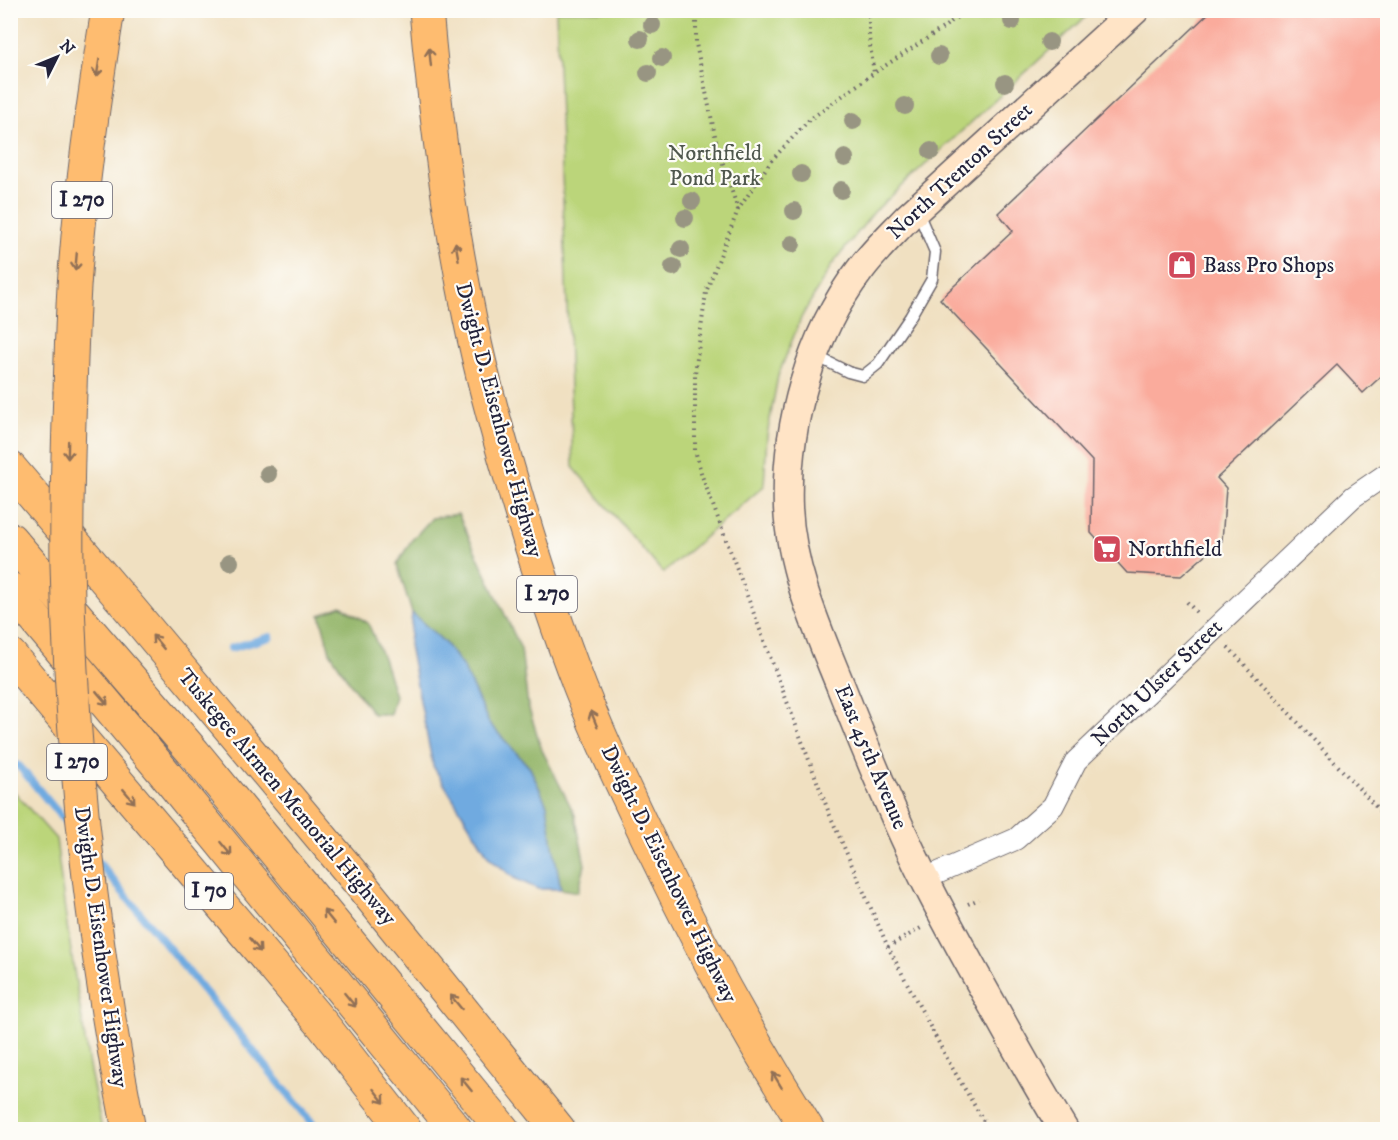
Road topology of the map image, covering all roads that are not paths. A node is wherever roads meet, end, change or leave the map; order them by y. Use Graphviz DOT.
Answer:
graph roads {
  1 [pos="108,10"];
  2 [pos="426,10"];
  3 [pos="1135,10"];
  4 [pos="917,210"];
  5 [pos="814,355"];
  6 [pos="10,468"];
  7 [pos="1388,473"];
  8 [pos="10,539"];
  9 [pos="10,589"];
  10 [pos="10,655"];
  11 [pos="924,879"];
  12 [pos="129,1130"];
  13 [pos="405,1130"];
  14 [pos="456,1130"];
  15 [pos="503,1130"];
  16 [pos="559,1130"];
  17 [pos="808,1130"];
  18 [pos="1064,1130"];
  1 -- 12 [label="highway, Dwight D. Eisenhower Highway / I 270, one-way, bridge"];
  17 -- 2 [label="highway, Dwight D. Eisenhower Highway / I 270, one-way"];
  3 -- 4 [label="street, North Trenton Street"];
  4 -- 5 [label="street, North Trenton Street"];
  4 -- 5 [label="lane"];
  5 -- 11 [label="street, East 45th Avenue"];
  16 -- 6 [label="highway, Tuskegee Airmen Memorial Highway, one-way"];
  7 -- 11 [label="street, North Ulster Street"];
  15 -- 8 [label="highway, one-way"];
  9 -- 14 [label="highway, one-way"];
  10 -- 13 [label="highway, I 70, one-way"];
  11 -- 18 [label="street, East 45th Avenue"];
}
